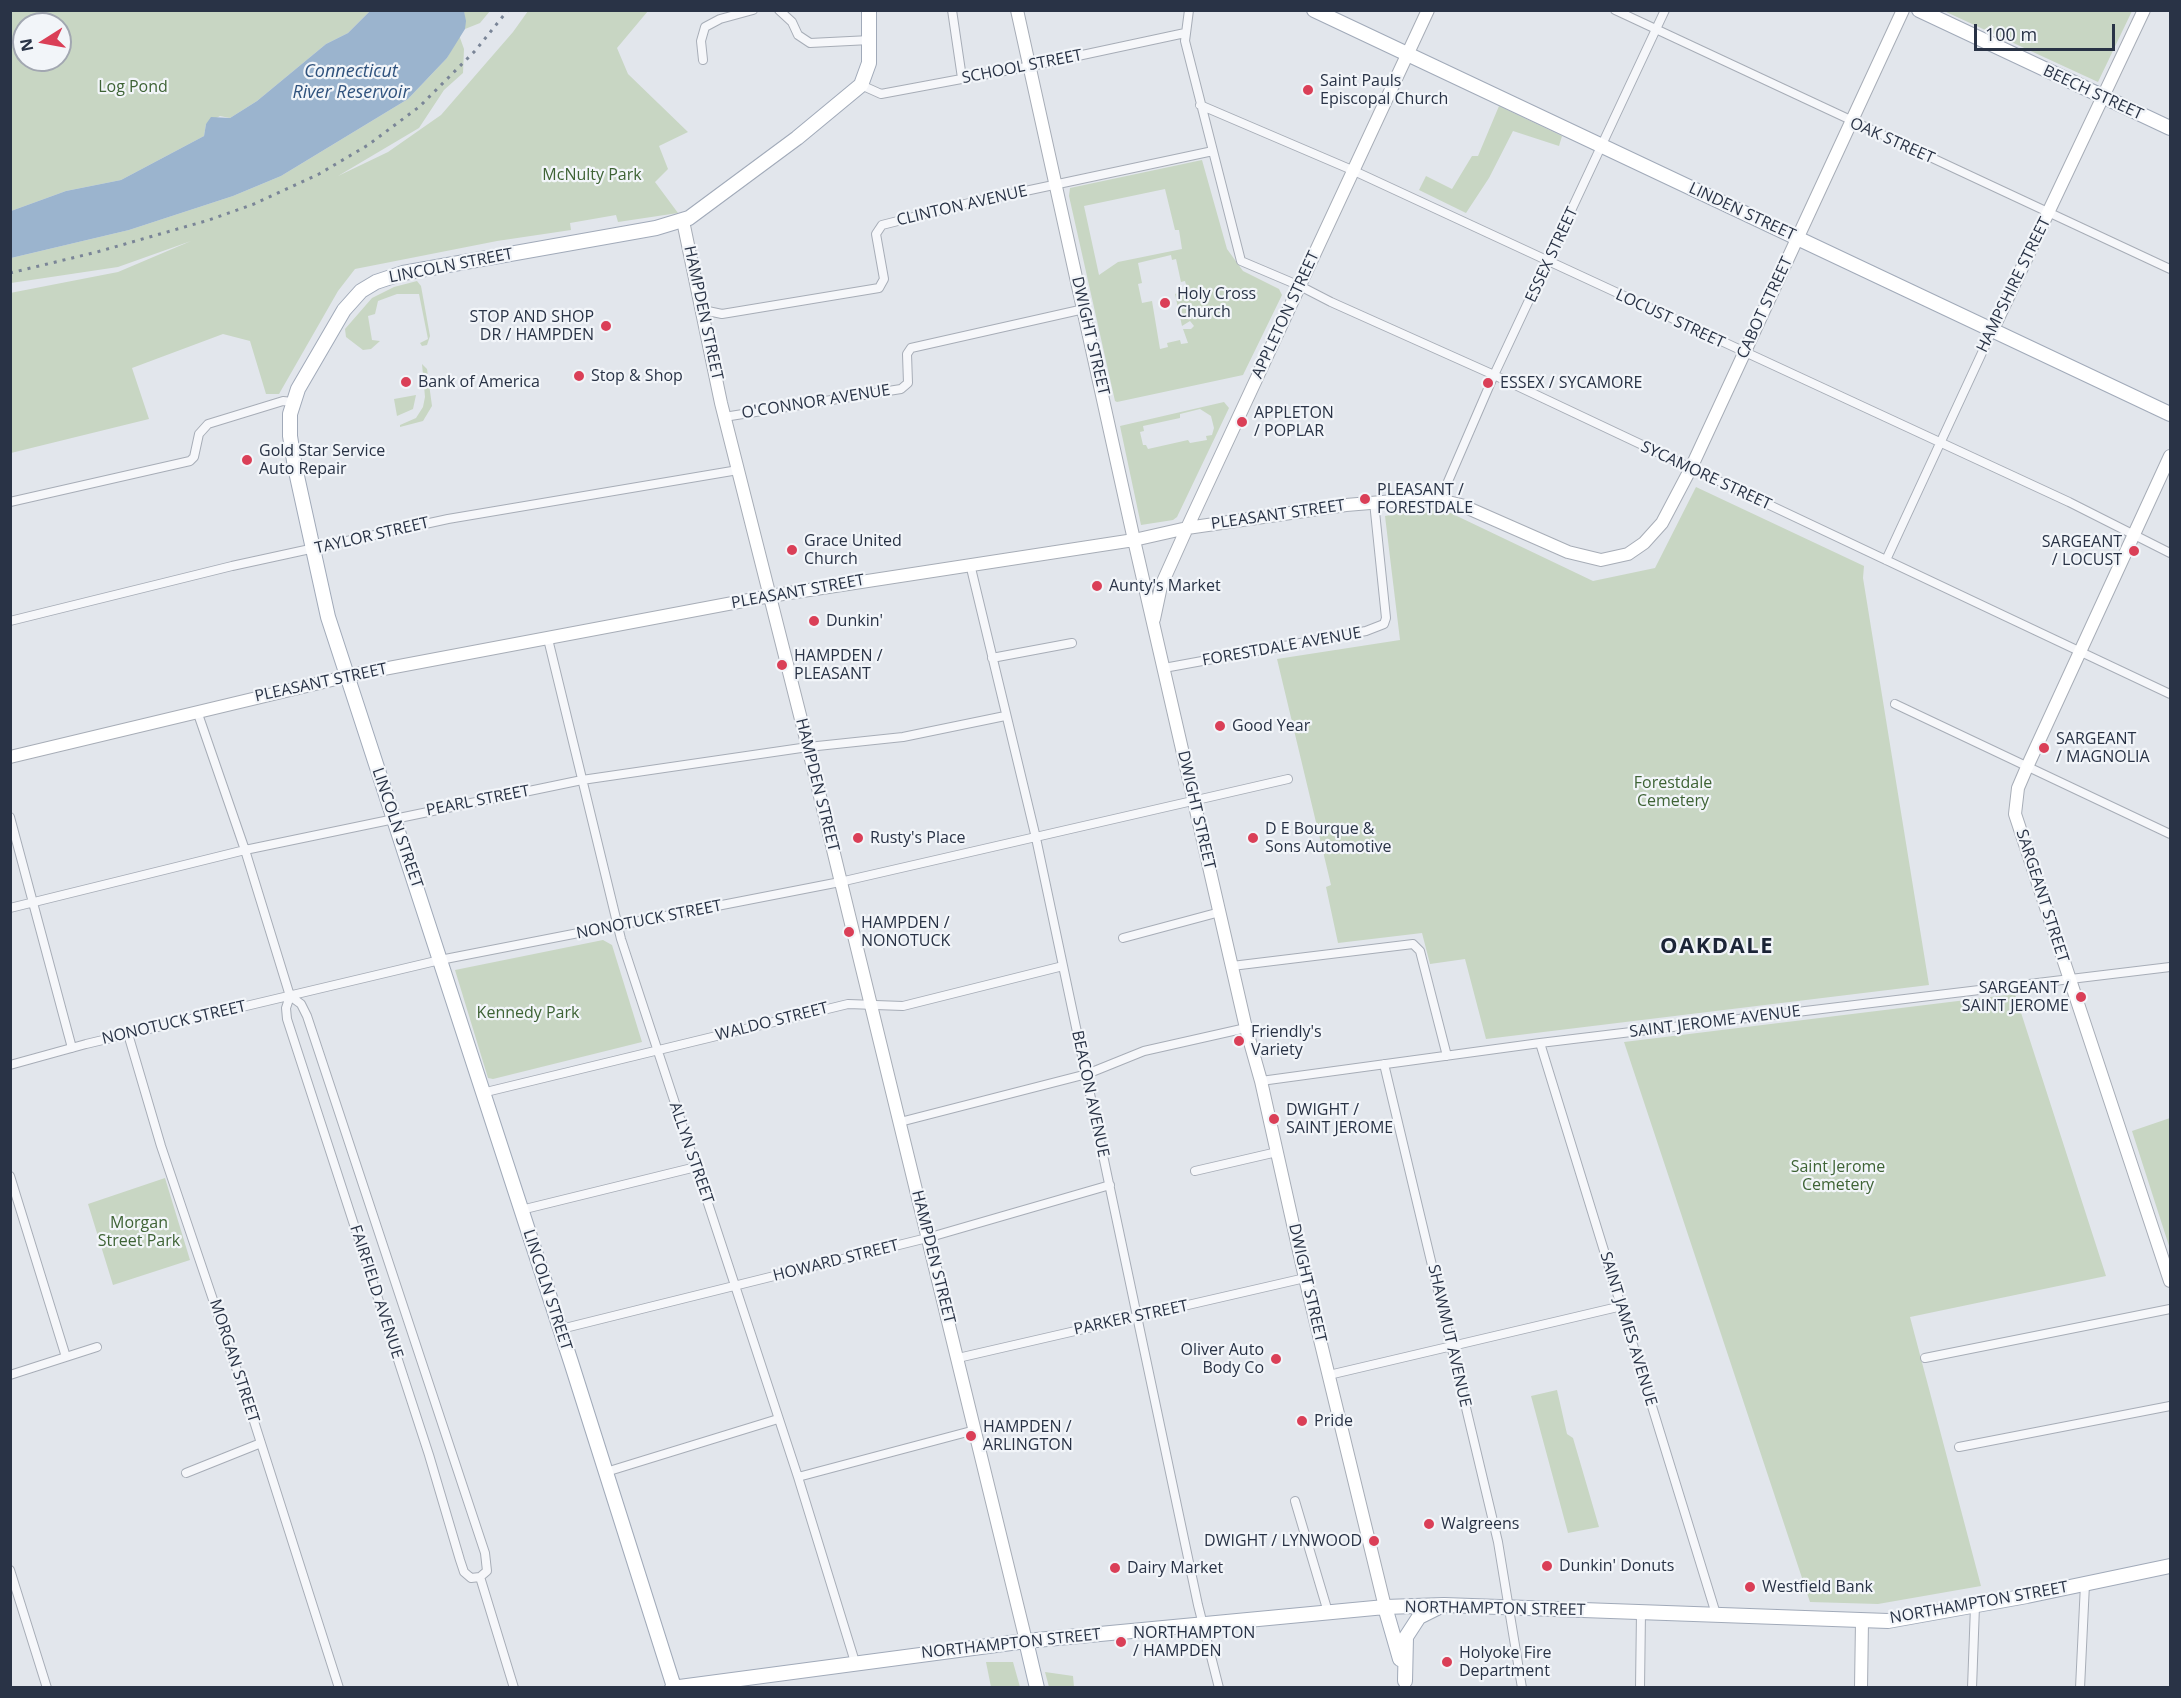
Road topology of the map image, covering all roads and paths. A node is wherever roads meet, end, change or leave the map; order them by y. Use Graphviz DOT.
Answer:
graph roads {
  1 [pos="753,10"];
  2 [pos="779,10"];
  3 [pos="869,10"];
  4 [pos="952,10"];
  5 [pos="1017,10"];
  6 [pos="1189,10"];
  7 [pos="1314,10"];
  8 [pos="1428,10"];
  9 [pos="1615,10"];
  10 [pos="1665,10"];
  11 [pos="1903,10"];
  12 [pos="1919,10"];
  13 [pos="2144,10"];
  14 [pos="1656,30"];
  15 [pos="1185,33"];
  16 [pos="870,40"];
  17 [pos="1408,53"];
  18 [pos="703,60"];
  19 [pos="1031,66"];
  20 [pos="962,78"];
  21 [pos="861,84"];
  22 [pos="2103,97"];
  23 [pos="1200,105"];
  24 [pos="1851,122"];
  25 [pos="2170,128"];
  26 [pos="1604,145"];
  27 [pos="1212,152"];
  28 [pos="1352,170"];
  29 [pos="1056,185"];
  30 [pos="2049,211"];
  31 [pos="683,221"];
  32 [pos="1797,238"];
  33 [pos="1548,262"];
  34 [pos="2170,269"];
  35 [pos="1300,286"];
  36 [pos="1084,309"];
  37 [pos="703,310"];
  38 [pos="1993,329"];
  39 [pos="1744,353"];
  40 [pos="1494,375"];
  41 [pos="293,402"];
  42 [pos="2170,414"];
  43 [pos="724,417"];
  44 [pos="1939,444"];
  45 [pos="2170,456"];
  46 [pos="1691,468"];
  47 [pos="738,470"];
  48 [pos="1440,500"];
  49 [pos="10,502"];
  50 [pos="1374,502"];
  51 [pos="1186,528"];
  52 [pos="2134,534"];
  53 [pos="1134,540"];
  54 [pos="312,550"];
  55 [pos="2170,552"];
  56 [pos="1621,556"];
  57 [pos="1886,560"];
  58 [pos="970,564"];
  59 [pos="770,596"];
  60 [pos="10,621"];
  61 [pos="1153,623"];
  62 [pos="548,639"];
  63 [pos="1072,643"];
  64 [pos="2080,652"];
  65 [pos="993,658"];
  66 [pos="1164,668"];
  67 [pos="347,676"];
  68 [pos="2170,694"];
  69 [pos="1895,704"];
  70 [pos="197,711"];
  71 [pos="1005,716"];
  72 [pos="808,747"];
  73 [pos="10,757"];
  74 [pos="2026,767"];
  75 [pos="1288,779"];
  76 [pos="582,780"];
  77 [pos="1193,800"];
  78 [pos="10,817"];
  79 [pos="394,818"];
  80 [pos="2170,834"];
  81 [pos="1036,838"];
  82 [pos="246,850"];
  83 [pos="840,882"];
  84 [pos="34,902"];
  85 [pos="10,908"];
  86 [pos="1220,912"];
  87 [pos="617,926"];
  88 [pos="1123,938"];
  89 [pos="440,960"];
  90 [pos="1063,966"];
  91 [pos="1232,966"];
  92 [pos="2170,967"];
  93 [pos="2069,978"];
  94 [pos="290,996"];
  95 [pos="871,1005"];
  96 [pos="1246,1028"];
  97 [pos="128,1034"];
  98 [pos="1540,1043"];
  99 [pos="72,1048"];
  100 [pos="656,1051"];
  101 [pos="1447,1056"];
  102 [pos="1384,1064"];
  103 [pos="10,1065"];
  104 [pos="1087,1074"];
  105 [pos="1261,1081"];
  106 [pos="482,1093"];
  107 [pos="900,1122"];
  108 [pos="1277,1152"];
  109 [pos="696,1167"];
  110 [pos="1195,1171"];
  111 [pos="10,1176"];
  112 [pos="1110,1185"];
  113 [pos="13,1195"];
  114 [pos="521,1210"];
  115 [pos="927,1238"];
  116 [pos="1305,1278"];
  117 [pos="2170,1281"];
  118 [pos="736,1286"];
  119 [pos="1622,1306"];
  120 [pos="2170,1309"];
  121 [pos="1137,1317"];
  122 [pos="561,1329"];
  123 [pos="97,1347"];
  124 [pos="1451,1347"];
  125 [pos="66,1357"];
  126 [pos="958,1358"];
  127 [pos="1925,1358"];
  128 [pos="10,1375"];
  129 [pos="1329,1375"];
  130 [pos="2170,1406"];
  131 [pos="778,1419"];
  132 [pos="975,1430"];
  133 [pos="261,1443"];
  134 [pos="1959,1447"];
  135 [pos="606,1472"];
  136 [pos="186,1473"];
  137 [pos="798,1476"];
  138 [pos="1295,1501"];
  139 [pos="2170,1566"];
  140 [pos="10,1570"];
  141 [pos="480,1577"];
  142 [pos="2085,1584"];
  143 [pos="1444,1605"];
  144 [pos="1975,1606"];
  145 [pos="1385,1607"];
  146 [pos="1510,1608"];
  147 [pos="1328,1612"];
  148 [pos="1641,1612"];
  149 [pos="1716,1614"];
  150 [pos="1862,1621"];
  151 [pos="1203,1625"];
  152 [pos="1026,1641"];
  153 [pos="855,1662"];
  154 [pos="1406,1684"];
  155 [pos="673,1687"];
  156 [pos="47,1688"];
  157 [pos="339,1688"];
  158 [pos="514,1688"];
  159 [pos="1037,1688"];
  160 [pos="1219,1688"];
  161 [pos="1522,1688"];
  162 [pos="1640,1688"];
  163 [pos="1861,1688"];
  164 [pos="1972,1688"];
  165 [pos="2080,1688"];
  1 -- 18 [label="street"];
  2 -- 16 [label="street"];
  3 -- 16 [label="main road"];
  4 -- 20 [label="street"];
  5 -- 19 [label="main road, DWIGHT STREET"];
  6 -- 15 [label="street"];
  7 -- 17 [label="main road, LINDEN STREET"];
  8 -- 17 [label="main road, APPLETON STREET"];
  9 -- 14 [label="street, OAK STREET"];
  10 -- 14 [label="street, ESSEX STREET"];
  11 -- 24 [label="main road, CABOT STREET"];
  12 -- 22 [label="main road, BEECH STREET"];
  13 -- 22 [label="main road, HAMPSHIRE STREET"];
  14 -- 24 [label="street, OAK STREET"];
  14 -- 26 [label="street, ESSEX STREET"];
  15 -- 19 [label="street, SCHOOL STREET"];
  15 -- 23 [label="street"];
  16 -- 21 [label="main road"];
  17 -- 26 [label="main road, LINDEN STREET"];
  17 -- 28 [label="main road, APPLETON STREET"];
  19 -- 20 [label="street, SCHOOL STREET"];
  19 -- 29 [label="main road, DWIGHT STREET"];
  20 -- 21 [label="street, SCHOOL STREET"];
  21 -- 31 [label="main road"];
  22 -- 25 [label="main road, BEECH STREET"];
  22 -- 30 [label="main road, HAMPSHIRE STREET"];
  23 -- 27 [label="street"];
  23 -- 28 [label="street, LOCUST STREET"];
  24 -- 30 [label="street, OAK STREET"];
  24 -- 32 [label="main road, CABOT STREET"];
  26 -- 32 [label="main road, LINDEN STREET"];
  26 -- 33 [label="street, ESSEX STREET"];
  27 -- 29 [label="street, CLINTON AVENUE"];
  27 -- 35 [label="street, SYCAMORE STREET"];
  28 -- 33 [label="street, LOCUST STREET"];
  28 -- 35 [label="main road, APPLETON STREET"];
  29 -- 36 [label="main road, DWIGHT STREET"];
  29 -- 37 [label="street, CLINTON AVENUE"];
  30 -- 34 [label="street, OAK STREET"];
  30 -- 38 [label="main road, HAMPSHIRE STREET"];
  31 -- 37 [label="main road, HAMPDEN STREET"];
  31 -- 41 [label="main road, LINCOLN STREET"];
  32 -- 38 [label="main road, LINDEN STREET"];
  32 -- 39 [label="main road, CABOT STREET"];
  33 -- 39 [label="street, LOCUST STREET"];
  33 -- 40 [label="street, ESSEX STREET"];
  35 -- 40 [label="street, SYCAMORE STREET"];
  35 -- 51 [label="main road, APPLETON STREET"];
  36 -- 43 [label="street, O'CONNOR AVENUE"];
  36 -- 53 [label="main road, DWIGHT STREET"];
  37 -- 43 [label="main road, HAMPDEN STREET"];
  38 -- 42 [label="main road, LINDEN STREET"];
  38 -- 44 [label="street, HAMPSHIRE STREET"];
  39 -- 44 [label="street, LOCUST STREET"];
  39 -- 46 [label="main road, CABOT STREET"];
  40 -- 46 [label="street, SYCAMORE STREET"];
  40 -- 48 [label="street, ESSEX STREET"];
  41 -- 49 [label="street"];
  41 -- 54 [label="main road, LINCOLN STREET"];
  43 -- 47 [label="main road, HAMPDEN STREET"];
  44 -- 52 [label="street, LOCUST STREET"];
  44 -- 57 [label="street, HAMPSHIRE STREET"];
  45 -- 52 [label="main road, SARGEANT STREET"];
  46 -- 56 [label="main road, CABOT STREET"];
  46 -- 57 [label="street, SYCAMORE STREET"];
  47 -- 54 [label="street, TAYLOR STREET"];
  47 -- 59 [label="main road, HAMPDEN STREET"];
  48 -- 50 [label="main road, PLEASANT STREET"];
  48 -- 56 [label="main road, PLEASANT STREET"];
  50 -- 51 [label="main road, PLEASANT STREET"];
  50 -- 66 [label="street, FORESTDALE AVENUE"];
  51 -- 53 [label="main road, PLEASANT STREET"];
  51 -- 61 [label="main road, APPLETON STREET"];
  52 -- 55 [label="street, LOCUST STREET"];
  52 -- 64 [label="main road, SARGEANT STREET"];
  53 -- 58 [label="main road, PLEASANT STREET"];
  53 -- 61 [label="main road, DWIGHT STREET"];
  54 -- 60 [label="street, TAYLOR STREET"];
  54 -- 67 [label="main road, LINCOLN STREET"];
  57 -- 64 [label="street, SYCAMORE STREET"];
  58 -- 59 [label="main road, PLEASANT STREET"];
  58 -- 65 [label="street, BEACON AVENUE"];
  59 -- 62 [label="main road, PLEASANT STREET"];
  59 -- 72 [label="main road, HAMPDEN STREET"];
  61 -- 66 [label="main road, DWIGHT STREET"];
  62 -- 67 [label="main road, PLEASANT STREET"];
  62 -- 76 [label="street, ALLYN STREET"];
  63 -- 65 [label="street"];
  64 -- 68 [label="street, SYCAMORE STREET"];
  64 -- 74 [label="main road, SARGEANT STREET"];
  65 -- 71 [label="street, BEACON AVENUE"];
  66 -- 77 [label="main road, DWIGHT STREET"];
  67 -- 70 [label="main road, PLEASANT STREET"];
  67 -- 79 [label="main road, LINCOLN STREET"];
  69 -- 74 [label="street"];
  70 -- 73 [label="main road, PLEASANT STREET"];
  70 -- 82 [label="street, FAIRFIELD AVENUE"];
  71 -- 72 [label="street, PEARL STREET"];
  71 -- 81 [label="street, BEACON AVENUE"];
  72 -- 76 [label="street, PEARL STREET"];
  72 -- 83 [label="main road, HAMPDEN STREET"];
  74 -- 80 [label="street"];
  74 -- 93 [label="main road, SARGEANT STREET"];
  75 -- 77 [label="street, NONOTUCK STREET"];
  76 -- 79 [label="street, PEARL STREET"];
  76 -- 87 [label="street, ALLYN STREET"];
  77 -- 81 [label="street, NONOTUCK STREET"];
  77 -- 86 [label="main road, DWIGHT STREET"];
  78 -- 84 [label="street"];
  79 -- 82 [label="street, PEARL STREET"];
  79 -- 89 [label="main road, LINCOLN STREET"];
  81 -- 83 [label="street, NONOTUCK STREET"];
  81 -- 90 [label="street, BEACON AVENUE"];
  82 -- 84 [label="street, PEARL STREET"];
  82 -- 94 [label="street, FAIRFIELD AVENUE"];
  83 -- 87 [label="street, NONOTUCK STREET"];
  83 -- 95 [label="main road, HAMPDEN STREET"];
  84 -- 85 [label="street, PEARL STREET"];
  84 -- 99 [label="street"];
  86 -- 88 [label="street"];
  86 -- 91 [label="main road, DWIGHT STREET"];
  87 -- 89 [label="street, NONOTUCK STREET"];
  87 -- 100 [label="street, ALLYN STREET"];
  89 -- 94 [label="street, NONOTUCK STREET"];
  89 -- 106 [label="main road, LINCOLN STREET"];
  90 -- 95 [label="street, WALDO STREET"];
  90 -- 104 [label="street, BEACON AVENUE"];
  91 -- 96 [label="main road, DWIGHT STREET"];
  91 -- 101 [label="street"];
  92 -- 93 [label="street, SAINT JEROME AVENUE"];
  93 -- 98 [label="street, SAINT JEROME AVENUE"];
  93 -- 117 [label="main road, SARGEANT STREET"];
  94 -- 97 [label="street, NONOTUCK STREET"];
  94 -- 141 [label="street, FAIRFIELD AVENUE"];
  94 -- 141 [label="street, FAIRFIELD AVENUE"];
  95 -- 100 [label="street, WALDO STREET"];
  95 -- 107 [label="main road, HAMPDEN STREET"];
  96 -- 104 [label="street"];
  96 -- 105 [label="main road, DWIGHT STREET"];
  97 -- 99 [label="street, NONOTUCK STREET"];
  97 -- 133 [label="street, MORGAN STREET"];
  98 -- 101 [label="street, SAINT JEROME AVENUE"];
  98 -- 119 [label="street, SAINT JAMES AVENUE"];
  99 -- 103 [label="street, NONOTUCK STREET"];
  100 -- 106 [label="street, WALDO STREET"];
  100 -- 109 [label="street, ALLYN STREET"];
  101 -- 102 [label="street, SAINT JEROME AVENUE"];
  102 -- 105 [label="street, SAINT JEROME AVENUE"];
  102 -- 124 [label="street, SHAWMUT AVENUE"];
  104 -- 107 [label="street"];
  104 -- 112 [label="street, BEACON AVENUE"];
  105 -- 108 [label="main road, DWIGHT STREET"];
  106 -- 114 [label="main road, LINCOLN STREET"];
  107 -- 115 [label="main road, HAMPDEN STREET"];
  108 -- 110 [label="street"];
  108 -- 116 [label="main road, DWIGHT STREET"];
  109 -- 114 [label="street"];
  109 -- 118 [label="street, ALLYN STREET"];
  111 -- 113 [label="street"];
  112 -- 115 [label="street, HOWARD STREET"];
  112 -- 121 [label="street, BEACON AVENUE"];
  113 -- 125 [label="street"];
  114 -- 122 [label="main road, LINCOLN STREET"];
  115 -- 118 [label="street, HOWARD STREET"];
  115 -- 126 [label="main road, HAMPDEN STREET"];
  116 -- 121 [label="street, PARKER STREET"];
  116 -- 129 [label="main road, DWIGHT STREET"];
  118 -- 122 [label="street, HOWARD STREET"];
  118 -- 131 [label="street, ALLYN STREET"];
  119 -- 124 [label="street"];
  119 -- 149 [label="street, SAINT JAMES AVENUE"];
  120 -- 127 [label="street"];
  121 -- 126 [label="street, PARKER STREET"];
  121 -- 151 [label="street, BEACON AVENUE"];
  122 -- 135 [label="main road, LINCOLN STREET"];
  123 -- 125 [label="street"];
  124 -- 129 [label="street"];
  124 -- 146 [label="street, SHAWMUT AVENUE"];
  125 -- 128 [label="street"];
  126 -- 132 [label="main road, HAMPDEN STREET"];
  129 -- 145 [label="main road, DWIGHT STREET"];
  130 -- 134 [label="street"];
  131 -- 135 [label="street"];
  131 -- 137 [label="street, ALLYN STREET"];
  132 -- 137 [label="street"];
  132 -- 152 [label="main road, HAMPDEN STREET"];
  133 -- 136 [label="street"];
  133 -- 157 [label="street, MORGAN STREET"];
  135 -- 155 [label="main road, LINCOLN STREET"];
  137 -- 153 [label="street, ALLYN STREET"];
  138 -- 147 [label="street"];
  139 -- 142 [label="main road, NORTHAMPTON STREET"];
  140 -- 156 [label="street"];
  141 -- 158 [label="street, FAIRFIELD AVENUE"];
  142 -- 144 [label="main road, NORTHAMPTON STREET"];
  142 -- 165 [label="street"];
  143 -- 145 [label="main road, NORTHAMPTON STREET"];
  143 -- 146 [label="main road, NORTHAMPTON STREET"];
  143 -- 154 [label="main road"];
  144 -- 150 [label="main road, NORTHAMPTON STREET"];
  144 -- 164 [label="street"];
  145 -- 147 [label="main road, NORTHAMPTON STREET"];
  145 -- 154 [label="main road"];
  146 -- 148 [label="main road, NORTHAMPTON STREET"];
  146 -- 161 [label="street, SHAWMUT AVENUE"];
  147 -- 151 [label="main road, NORTHAMPTON STREET"];
  148 -- 149 [label="main road, NORTHAMPTON STREET"];
  148 -- 162 [label="street"];
  149 -- 150 [label="main road, NORTHAMPTON STREET"];
  150 -- 163 [label="main road"];
  151 -- 152 [label="main road, NORTHAMPTON STREET"];
  151 -- 160 [label="street, BEACON AVENUE"];
  152 -- 153 [label="main road, NORTHAMPTON STREET"];
  152 -- 159 [label="main road"];
  153 -- 155 [label="main road, NORTHAMPTON STREET"];
}
